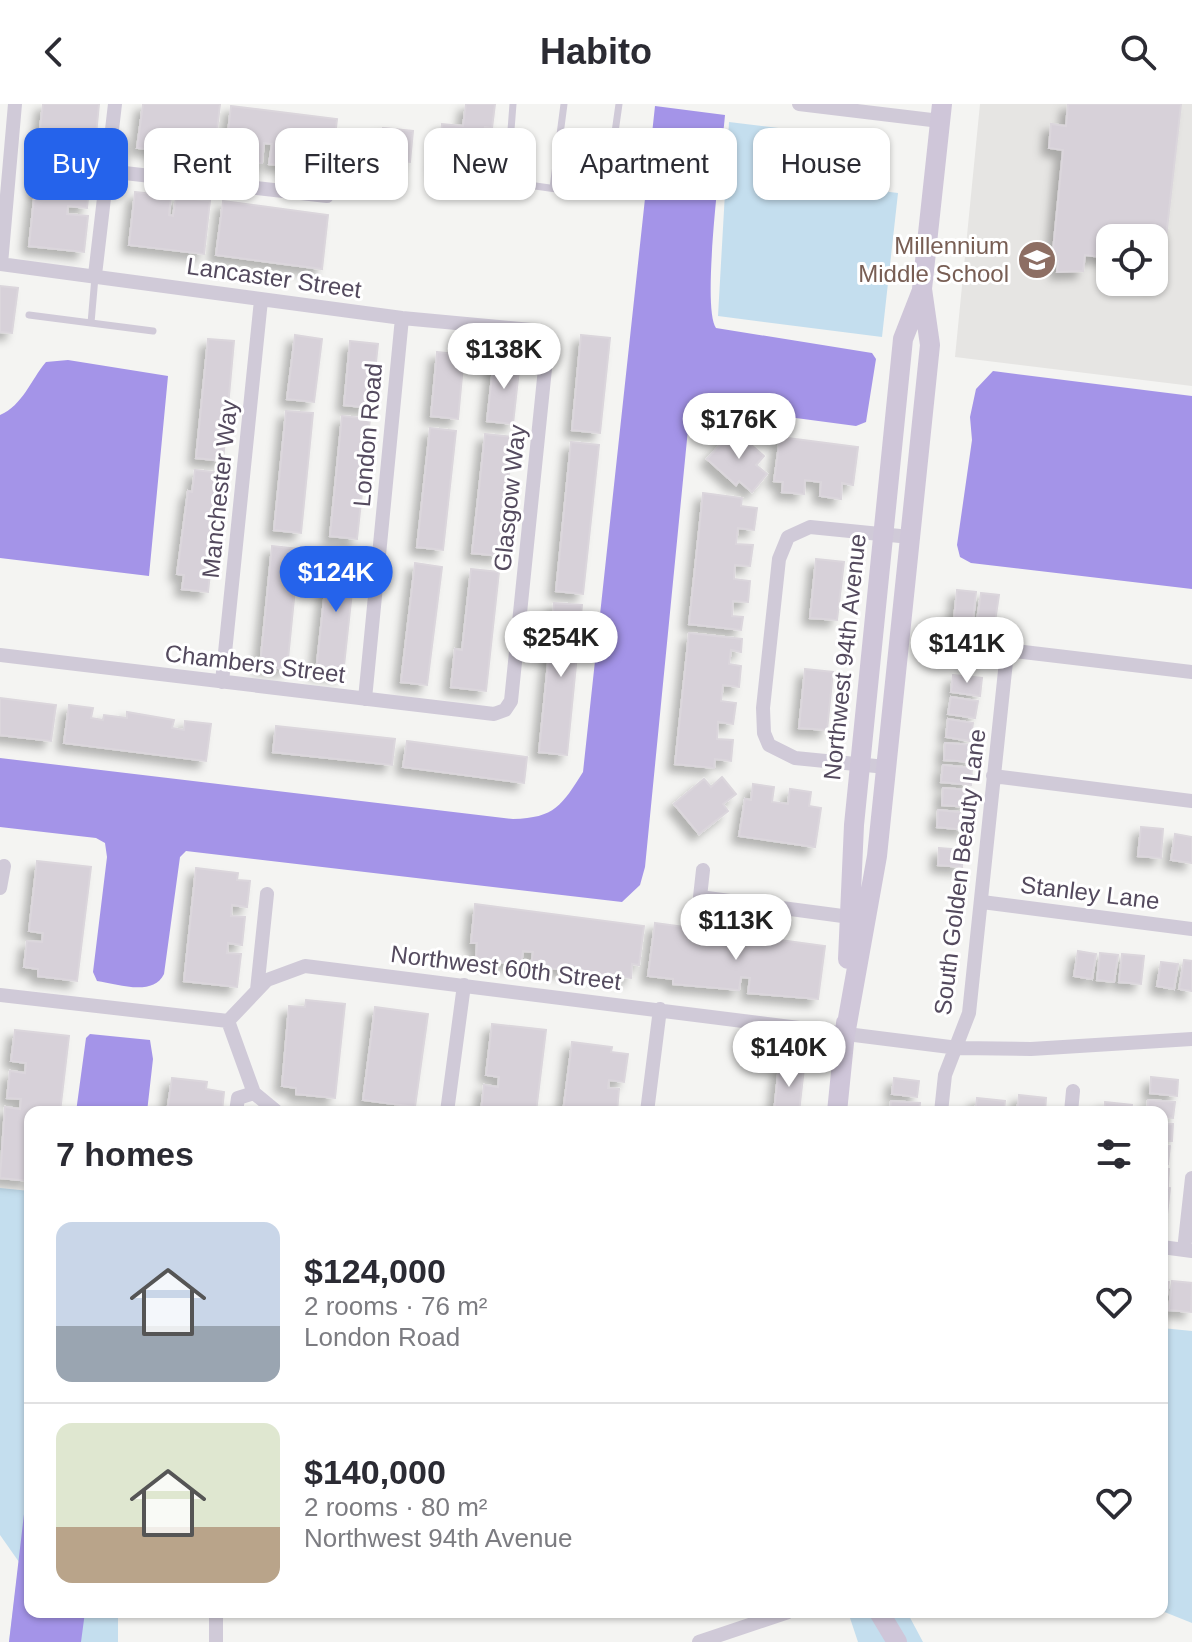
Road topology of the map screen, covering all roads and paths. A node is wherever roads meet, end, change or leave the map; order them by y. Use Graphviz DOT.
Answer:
graph roads {
  1 [pos="15,104"];
  2 [pos="115,104"];
  3 [pos="513,104"];
  4 [pos="564,104"];
  5 [pos="619,104"];
  6 [pos="799,104"];
  7 [pos="941,112"];
  8 [pos="112,128"];
  9 [pos="561,128"];
  10 [pos="616,128"];
  11 [pos="128,173"];
  12 [pos="552,188"];
  13 [pos="275,190"];
  14 [pos="104,200"];
  15 [pos="2,229"];
  16 [pos="0,264"];
  17 [pos="95,275"];
  18 [pos="922,289"];
  19 [pos="261,300"];
  20 [pos="29,315"];
  21 [pos="402,318"];
  22 [pos="91,323"];
  23 [pos="153,331"];
  24 [pos="541,338"];
  25 [pos="884,534"];
  26 [pos="910,537"];
  27 [pos="939,642"];
  28 [pos="1007,652"];
  29 [pos="0,655"];
  30 [pos="1192,672"];
  31 [pos="222,682"];
  32 [pos="365,699"];
  33 [pos="505,710"];
  34 [pos="860,764"];
  35 [pos="886,767"];
  36 [pos="993,776"];
  37 [pos="1192,801"];
  38 [pos="4,866"];
  39 [pos="703,870"];
  40 [pos="0,888"];
  41 [pos="267,894"];
  42 [pos="982,902"];
  43 [pos="850,917"];
  44 [pos="1192,929"];
  45 [pos="464,985"];
  46 [pos="257,990"];
  47 [pos="0,995"];
  48 [pos="660,1009"];
  49 [pos="228,1021"];
  50 [pos="845,1035"];
  51 [pos="1192,1039"];
  52 [pos="958,1048"];
  53 [pos="1073,1091"];
  54 [pos="254,1093"];
  55 [pos="237,1106"];
  56 [pos="270,1106"];
  57 [pos="448,1106"];
  58 [pos="648,1106"];
  59 [pos="838,1106"];
  60 [pos="942,1106"];
  61 [pos="1072,1106"];
  62 [pos="1192,1178"];
  63 [pos="1168,1248"];
  64 [pos="1188,1250"];
  65 [pos="216,1618"];
  66 [pos="769,1618"];
  67 [pos="883,1618"];
  68 [pos="216,1642"];
  69 [pos="699,1642"];
  70 [pos="897,1642"];
  1 -- 15 [label="street"];
  2 -- 8 [label="street"];
  3 -- 12 [label="lane"];
  4 -- 9 [label="lane"];
  5 -- 10 [label="lane"];
  6 -- 7 [label="street"];
  7 -- 18 [label="street, Northwest 94th Avenue"];
  11 -- 13 [label="street"];
  14 -- 17 [label="street"];
  15 -- 16 [label="street"];
  16 -- 17 [label="street, Lancaster Street"];
  17 -- 19 [label="street, Lancaster Street"];
  17 -- 22 [label="lane"];
  18 -- 25 [label="street, Northwest 94th Avenue"];
  18 -- 26 [label="street, Northwest 94th Avenue"];
  19 -- 21 [label="street, Lancaster Street"];
  19 -- 31 [label="street, Manchester Way"];
  20 -- 22 [label="lane"];
  21 -- 24 [label="street, Lancaster Street"];
  21 -- 32 [label="street, London Road"];
  22 -- 23 [label="lane"];
  24 -- 33 [label="street, Glasgow Way"];
  25 -- 26 [label="street"];
  25 -- 34 [label="street, Northwest 94th Avenue"];
  25 -- 34 [label="street"];
  26 -- 35 [label="street, Northwest 94th Avenue"];
  27 -- 28 [label="street"];
  28 -- 30 [label="street"];
  28 -- 36 [label="street, South Golden Beauty Lane"];
  29 -- 31 [label="street, Chambers Street"];
  31 -- 32 [label="street, Chambers Street"];
  32 -- 33 [label="street, Chambers Street"];
  34 -- 35 [label="street"];
  34 -- 43 [label="street, Northwest 94th Avenue"];
  35 -- 50 [label="street, Northwest 94th Avenue"];
  36 -- 37 [label="street"];
  36 -- 42 [label="street, South Golden Beauty Lane"];
  38 -- 40 [label="street"];
  39 -- 43 [label="street"];
  41 -- 46 [label="street"];
  42 -- 44 [label="street, Stanley Lane"];
  42 -- 52 [label="street, South Golden Beauty Lane"];
  43 -- 50 [label="street, Northwest 94th Avenue"];
  45 -- 46 [label="street, Northwest 60th Street"];
  45 -- 48 [label="street, Northwest 60th Street"];
  45 -- 57 [label="street"];
  46 -- 49 [label="street, Northwest 60th Street"];
  47 -- 49 [label="street"];
  48 -- 50 [label="street, Northwest 60th Street"];
  48 -- 58 [label="street"];
  49 -- 54 [label="street"];
  50 -- 52 [label="street, Northwest 60th Street"];
  50 -- 59 [label="street, Northwest 94th Avenue"];
  51 -- 52 [label="street, Northwest 60th Street"];
  52 -- 60 [label="street, South Golden Beauty Lane"];
  53 -- 61 [label="street"];
  54 -- 55 [label="street"];
  54 -- 56 [label="street"];
  62 -- 64 [label="street"];
  63 -- 64 [label="street"];
  65 -- 68 [label="street"];
  66 -- 69 [label="street"];
  67 -- 70 [label="street"];
}
